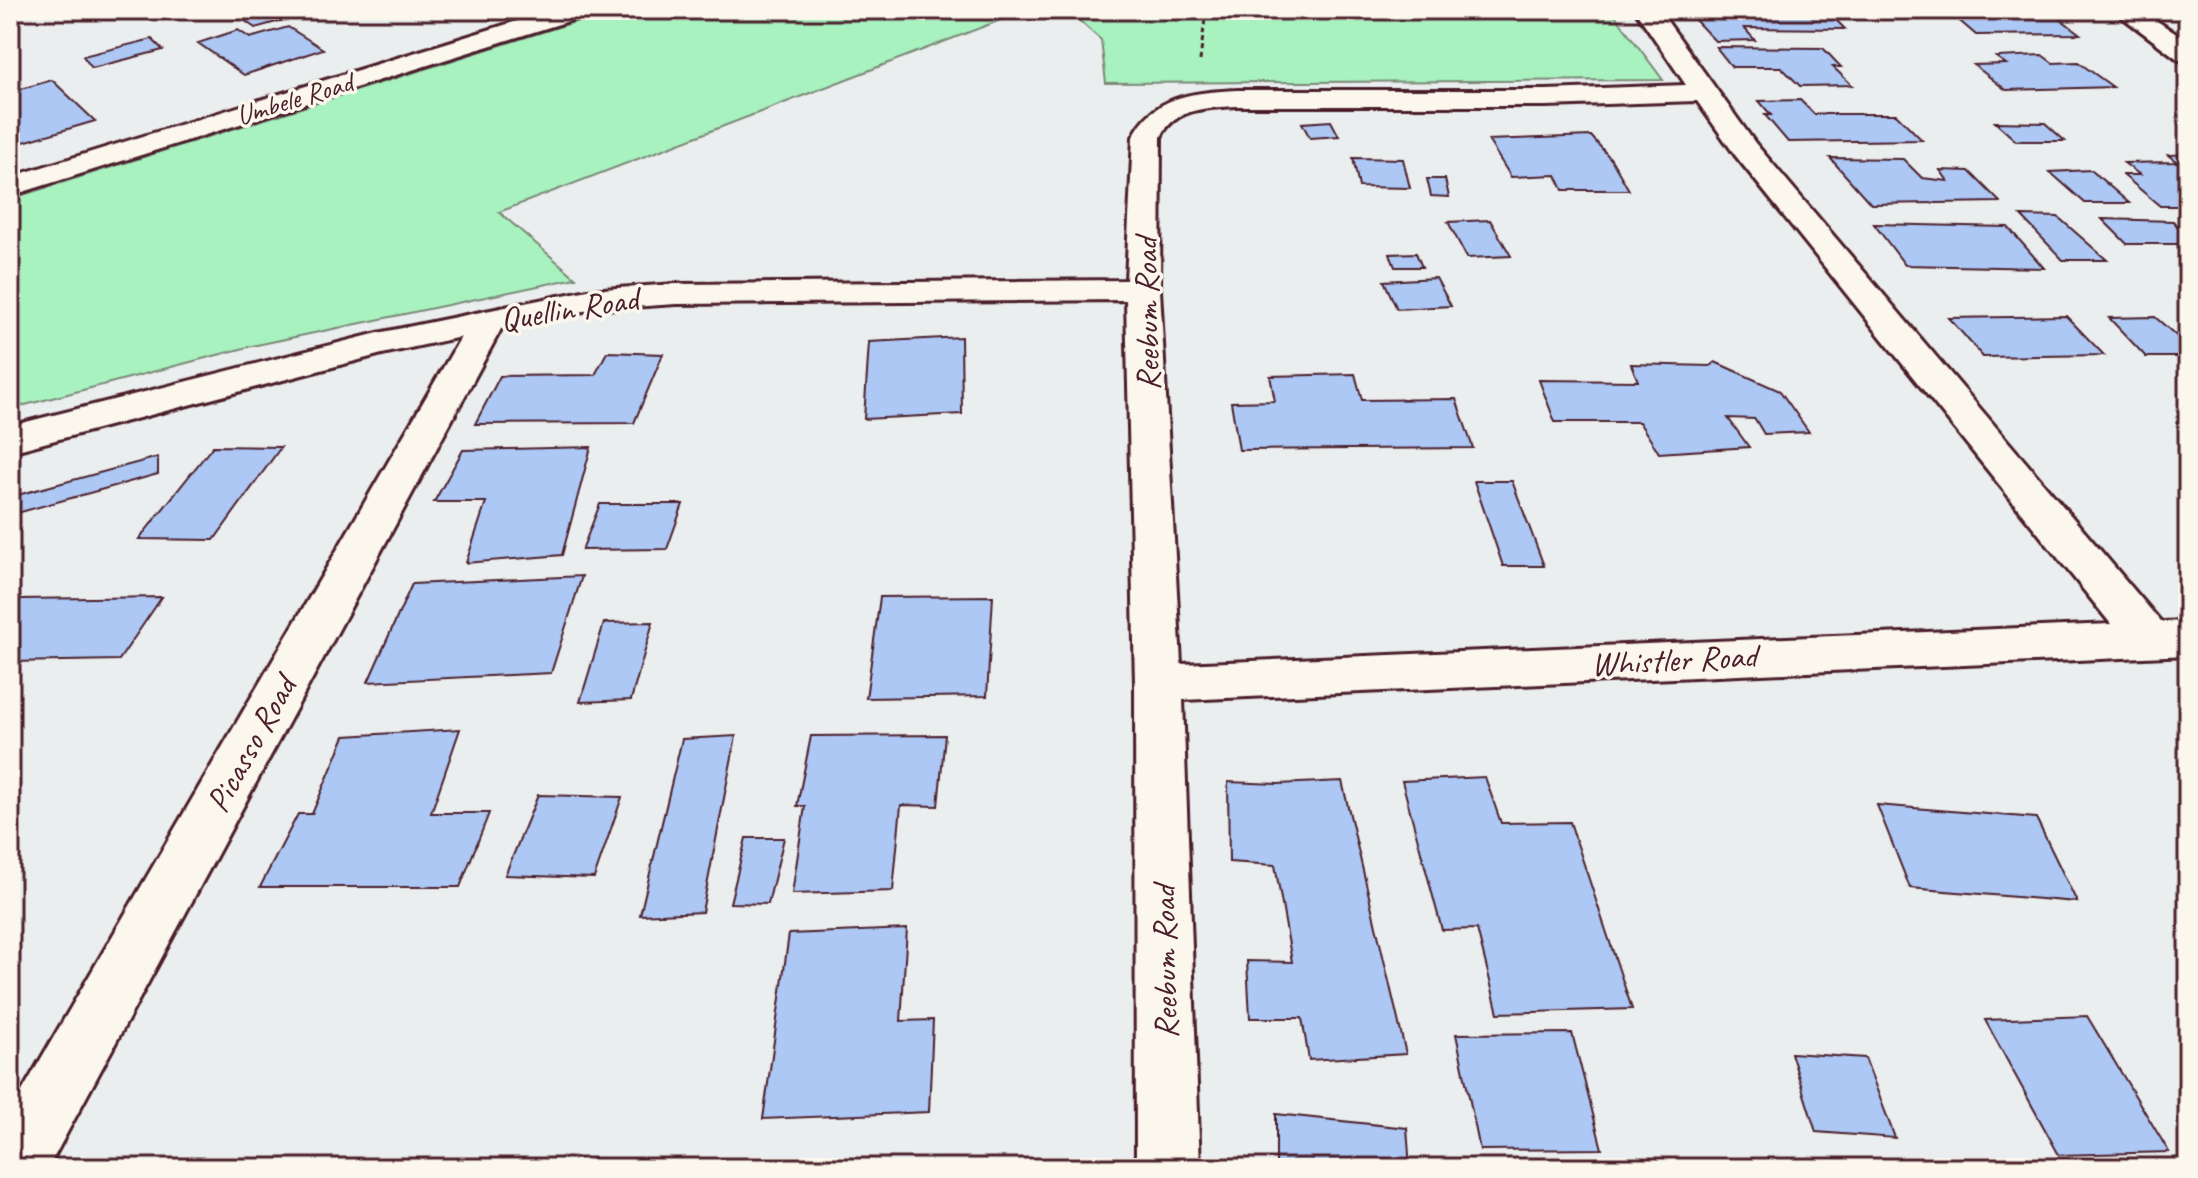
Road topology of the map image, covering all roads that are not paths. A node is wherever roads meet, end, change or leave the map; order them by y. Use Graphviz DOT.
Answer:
graph roads {
  1 [pos="579,10"];
  2 [pos="1647,10"];
  3 [pos="2125,10"];
  4 [pos="2188,54"];
  5 [pos="1705,93"];
  6 [pos="10,187"];
  7 [pos="1143,290"];
  8 [pos="488,321"];
  9 [pos="10,439"];
  10 [pos="2168,638"];
  11 [pos="1159,683"];
  12 [pos="13,1168"];
  13 [pos="1168,1168"];
  1 -- 6 [label="street, Umbele Road"];
  2 -- 5 [label="street"];
  3 -- 4 [label="street"];
  5 -- 7 [label="street, Reebum Road"];
  5 -- 10 [label="street"];
  7 -- 8 [label="street, Quellin Road"];
  7 -- 11 [label="street, Reebum Road"];
  8 -- 9 [label="street, Quellin Road"];
  8 -- 12 [label="street, Picasso Road"];
  10 -- 11 [label="street, Whistler Road"];
  11 -- 13 [label="street, Reebum Road"];
}
